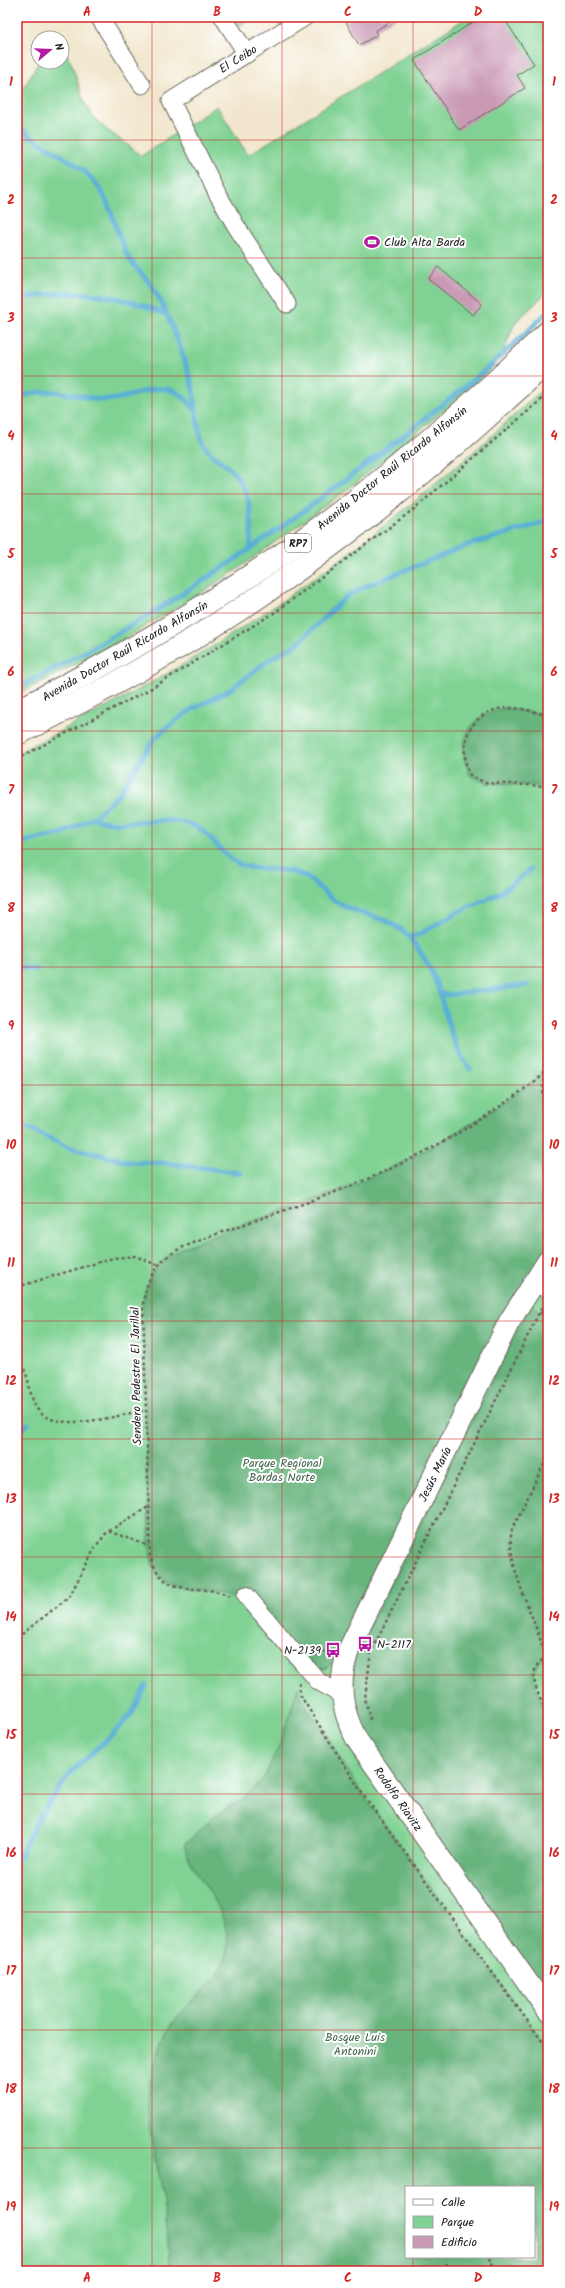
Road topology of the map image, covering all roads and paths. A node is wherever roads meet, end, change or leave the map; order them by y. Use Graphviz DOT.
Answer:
graph roads {
  1 [pos="98,17"];
  2 [pos="223,17"];
  3 [pos="306,17"];
  4 [pos="246,54"];
  5 [pos="142,85"];
  6 [pos="287,304"];
  7 [pos="548,332"];
  8 [pos="548,362"];
  9 [pos="17,711"];
  10 [pos="548,715"];
  11 [pos="17,734"];
  12 [pos="548,786"];
  13 [pos="548,1070"];
  14 [pos="544,1073"];
  15 [pos="548,1123"];
  16 [pos="548,1261"];
  17 [pos="157,1265"];
  18 [pos="541,1285"];
  19 [pos="17,1287"];
  20 [pos="548,1321"];
  21 [pos="17,1359"];
  22 [pos="146,1410"];
  23 [pos="548,1456"];
  24 [pos="148,1507"];
  25 [pos="108,1532"];
  26 [pos="149,1546"];
  27 [pos="240,1597"];
  28 [pos="17,1638"];
  29 [pos="546,1657"];
  30 [pos="298,1687"];
  31 [pos="341,1695"];
  32 [pos="548,1713"];
  33 [pos="371,1724"];
  34 [pos="548,1846"];
  35 [pos="548,1851"];
  36 [pos="548,2011"];
  37 [pos="548,2049"];
  38 [pos="490,2258"];
  39 [pos="446,2263"];
  40 [pos="448,2271"];
  41 [pos="495,2271"];
  1 -- 5 [label="street"];
  2 -- 4 [label="street"];
  3 -- 4 [label="street, El Ceibo"];
  4 -- 6 [label="street, El Ceibo"];
  7 -- 9 [label="highway, Avenida Doctor Raúl Ricardo Alfonsín / RP7"];
  8 -- 11 [label="highway, Avenida Doctor Raúl Ricardo Alfonsín / RP7"];
  10 -- 12 [label="path"];
  13 -- 14 [label="path, Sendero Pedestre El Jarillal"];
  14 -- 15 [label="path"];
  14 -- 17 [label="path, Sendero Pedestre El Jarillal"];
  16 -- 18 [label="main road, Jesús María"];
  17 -- 19 [label="path"];
  17 -- 22 [label="path, Sendero Pedestre El Jarillal"];
  18 -- 31 [label="main road, Jesús María"];
  20 -- 33 [label="path"];
  21 -- 22 [label="path"];
  22 -- 24 [label="path, Sendero Pedestre El Jarillal"];
  23 -- 29 [label="path"];
  24 -- 25 [label="path"];
  24 -- 26 [label="path, Sendero Pedestre El Jarillal"];
  25 -- 26 [label="path"];
  25 -- 28 [label="path"];
  26 -- 27 [label="path, Sendero Pedestre El Jarillal"];
  27 -- 31 [label="street"];
  29 -- 32 [label="path"];
  30 -- 37 [label="path"];
  31 -- 36 [label="main road, Rodolfo Riavitz"];
  34 -- 35 [label="path"];
  38 -- 41 [label="path"];
  39 -- 40 [label="path"];
}
